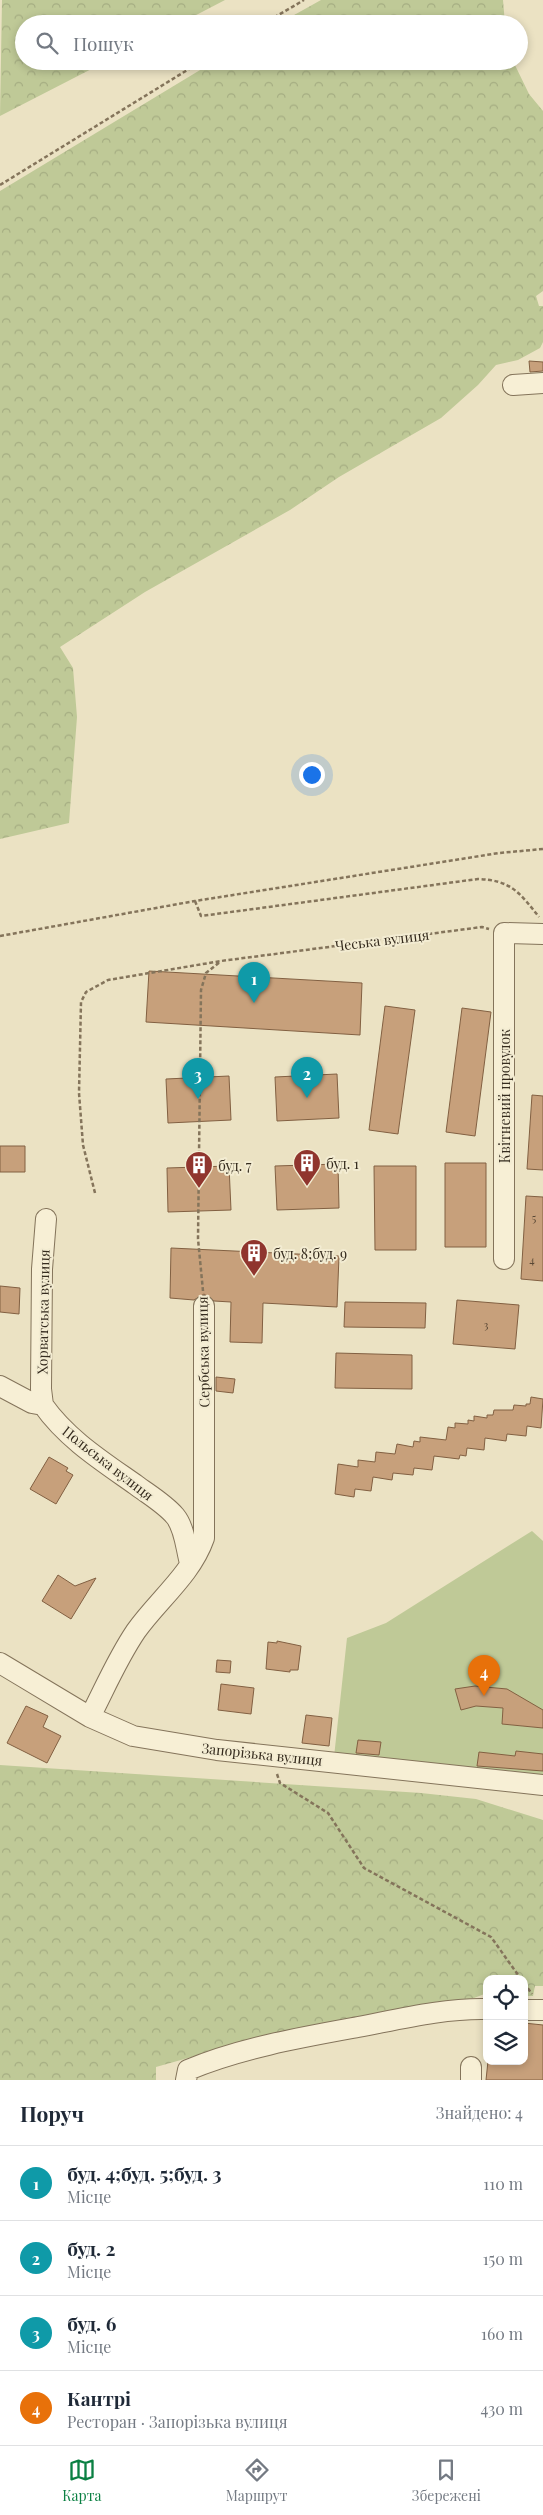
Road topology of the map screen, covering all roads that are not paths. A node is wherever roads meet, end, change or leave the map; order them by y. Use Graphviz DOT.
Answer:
graph roads {
  1 [pos="543,383"];
  2 [pos="513,385"];
  3 [pos="543,934"];
  4 [pos="46,1218"];
  5 [pos="504,1259"];
  6 [pos="204,1306"];
  7 [pos="0,1386"];
  8 [pos="43,1405"];
  9 [pos="190,1564"];
  10 [pos="0,1663"];
  11 [pos="90,1717"];
  12 [pos="543,1785"];
  13 [pos="483,2009"];
  14 [pos="528,2010"];
  15 [pos="543,2010"];
  16 [pos="186,2080"];
  1 -- 2 [label="street"];
  3 -- 5 [label="street, Квітневий провулок"];
  4 -- 8 [label="street, Хорватська вулиця"];
  6 -- 9 [label="street, Сербська вулиця"];
  7 -- 8 [label="street"];
  8 -- 9 [label="street, Польська вулиця"];
  9 -- 11 [label="street, Сербська вулиця"];
  10 -- 11 [label="street, Запорізька вулиця"];
  11 -- 12 [label="street, Запорізька вулиця"];
  13 -- 16 [label="street"];
  14 -- 15 [label="street"];
}
